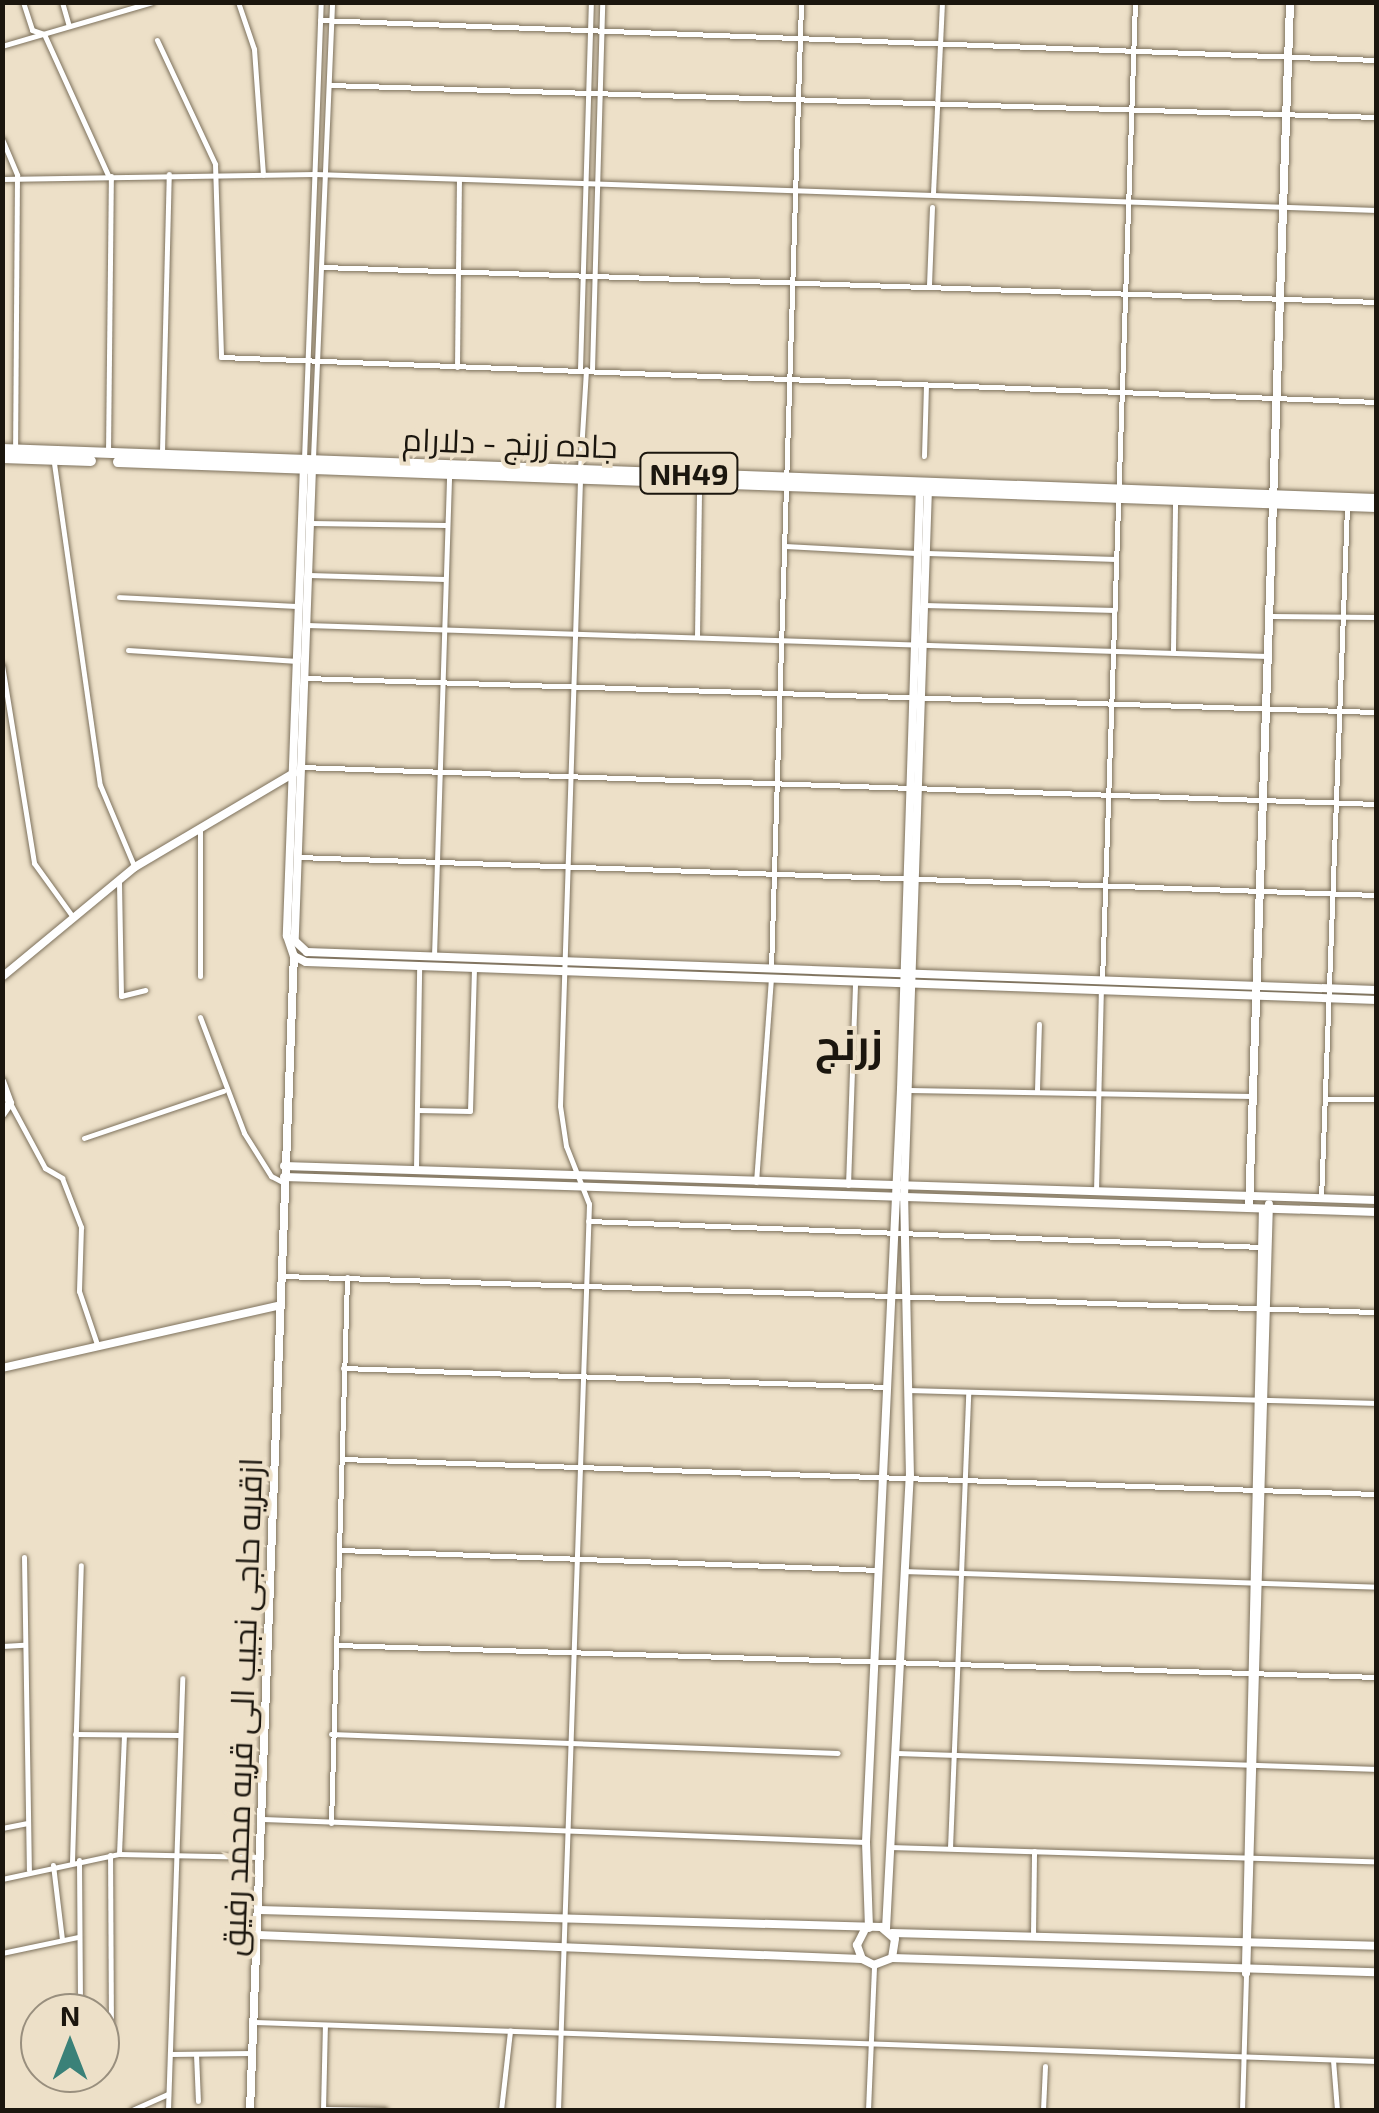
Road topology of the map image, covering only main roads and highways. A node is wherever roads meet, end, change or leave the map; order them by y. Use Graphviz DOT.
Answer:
graph roads {
  1 [pos="1290,2"];
  2 [pos="9,449"];
  3 [pos="2,458"];
  4 [pos="308,466"];
  5 [pos="580,474"];
  6 [pos="784,482"];
  7 [pos="924,487"];
  8 [pos="1115,494"];
  9 [pos="1270,499"];
  10 [pos="1376,499"];
  11 [pos="1376,507"];
  12 [pos="297,770"];
  13 [pos="298,946"];
  14 [pos="294,956"];
  15 [pos="434,963"];
  16 [pos="565,968"];
  17 [pos="771,975"];
  18 [pos="905,975"];
  19 [pos="2,978"];
  20 [pos="905,986"];
  21 [pos="1376,990"];
  22 [pos="1256,991"];
  23 [pos="1330,994"];
  24 [pos="1376,1000"];
  25 [pos="2,1082"];
  26 [pos="2,1115"];
  27 [pos="284,1166"];
  28 [pos="284,1179"];
  29 [pos="900,1186"];
  30 [pos="899,1197"];
  31 [pos="1376,1200"];
  32 [pos="1249,1203"];
  33 [pos="1266,1204"];
  34 [pos="1376,1212"];
  35 [pos="278,1306"];
  36 [pos="1264,1307"];
  37 [pos="2,1368"];
  38 [pos="259,1910"];
  39 [pos="866,1930"];
  40 [pos="889,1931"];
  41 [pos="258,1934"];
  42 [pos="1247,1941"];
  43 [pos="1376,1946"];
  44 [pos="892,1958"];
  45 [pos="862,1959"];
  46 [pos="1246,1970"];
  47 [pos="1376,1972"];
  48 [pos="250,2110"];
  1 -- 9 [label="main road"];
  2 -- 4 [label="highway, جاده زرنج - دلارام / NH49"];
  3 -- 4 [label="highway, جاده زرنج - دلارام / NH49"];
  4 -- 5 [label="highway, جاده زرنج - دلارام / NH49"];
  4 -- 12 [label="main road"];
  4 -- 12 [label="main road"];
  5 -- 6 [label="highway, جاده زرنج - دلارام / NH49"];
  5 -- 6 [label="highway, جاده زرنج - دلارام / NH49"];
  6 -- 7 [label="highway, جاده زرنج - دلارام / NH49"];
  7 -- 8 [label="highway, جاده زرنج - دلارام / NH49"];
  7 -- 18 [label="main road"];
  8 -- 9 [label="highway, جاده زرنج - دلارام / NH49"];
  8 -- 9 [label="highway, جاده زرنج - دلارام / NH49"];
  9 -- 10 [label="highway, جاده زرنج - دلارام / NH49"];
  9 -- 11 [label="highway, جاده زرنج - دلارام / NH49"];
  9 -- 22 [label="main road"];
  12 -- 13 [label="main road"];
  12 -- 14 [label="main road"];
  12 -- 19 [label="main road"];
  13 -- 14 [label="main road"];
  13 -- 15 [label="main road"];
  14 -- 15 [label="main road"];
  14 -- 27 [label="main road, ازقریه حاجی نجیب الی قریه محمد رفیق"];
  15 -- 16 [label="main road"];
  15 -- 16 [label="main road"];
  16 -- 17 [label="main road"];
  17 -- 18 [label="main road"];
  17 -- 20 [label="main road"];
  18 -- 20 [label="main road"];
  18 -- 22 [label="main road"];
  20 -- 22 [label="main road"];
  20 -- 29 [label="main road"];
  21 -- 23 [label="main road"];
  22 -- 23 [label="main road"];
  22 -- 32 [label="main road"];
  23 -- 24 [label="main road"];
  25 -- 26 [label="main road"];
  27 -- 28 [label="main road, ازقریه حاجی نجیب الی قریه محمد رفیق"];
  27 -- 29 [label="main road"];
  28 -- 30 [label="main road"];
  28 -- 35 [label="main road, ازقریه حاجی نجیب الی قریه محمد رفیق"];
  29 -- 30 [label="main road"];
  29 -- 32 [label="main road"];
  30 -- 32 [label="main road"];
  30 -- 39 [label="main road"];
  30 -- 40 [label="main road"];
  31 -- 33 [label="main road"];
  32 -- 33 [label="main road"];
  33 -- 34 [label="main road"];
  33 -- 36 [label="main road"];
  33 -- 36 [label="main road"];
  35 -- 37 [label="main road"];
  35 -- 38 [label="main road, ازقریه حاجی نجیب الی قریه محمد رفیق"];
  36 -- 42 [label="main road"];
  38 -- 39 [label="main road"];
  38 -- 41 [label="main road, ازقریه حاجی نجیب الی قریه محمد رفیق"];
  39 -- 40 [label="main road"];
  39 -- 45 [label="main road"];
  40 -- 42 [label="main road"];
  40 -- 44 [label="main road"];
  41 -- 45 [label="main road"];
  41 -- 48 [label="main road, ازقریه حاجی نجیب الی قریه محمد رفیق"];
  42 -- 43 [label="main road"];
  42 -- 46 [label="main road"];
  44 -- 45 [label="main road"];
  44 -- 46 [label="main road"];
  46 -- 47 [label="main road"];
}
